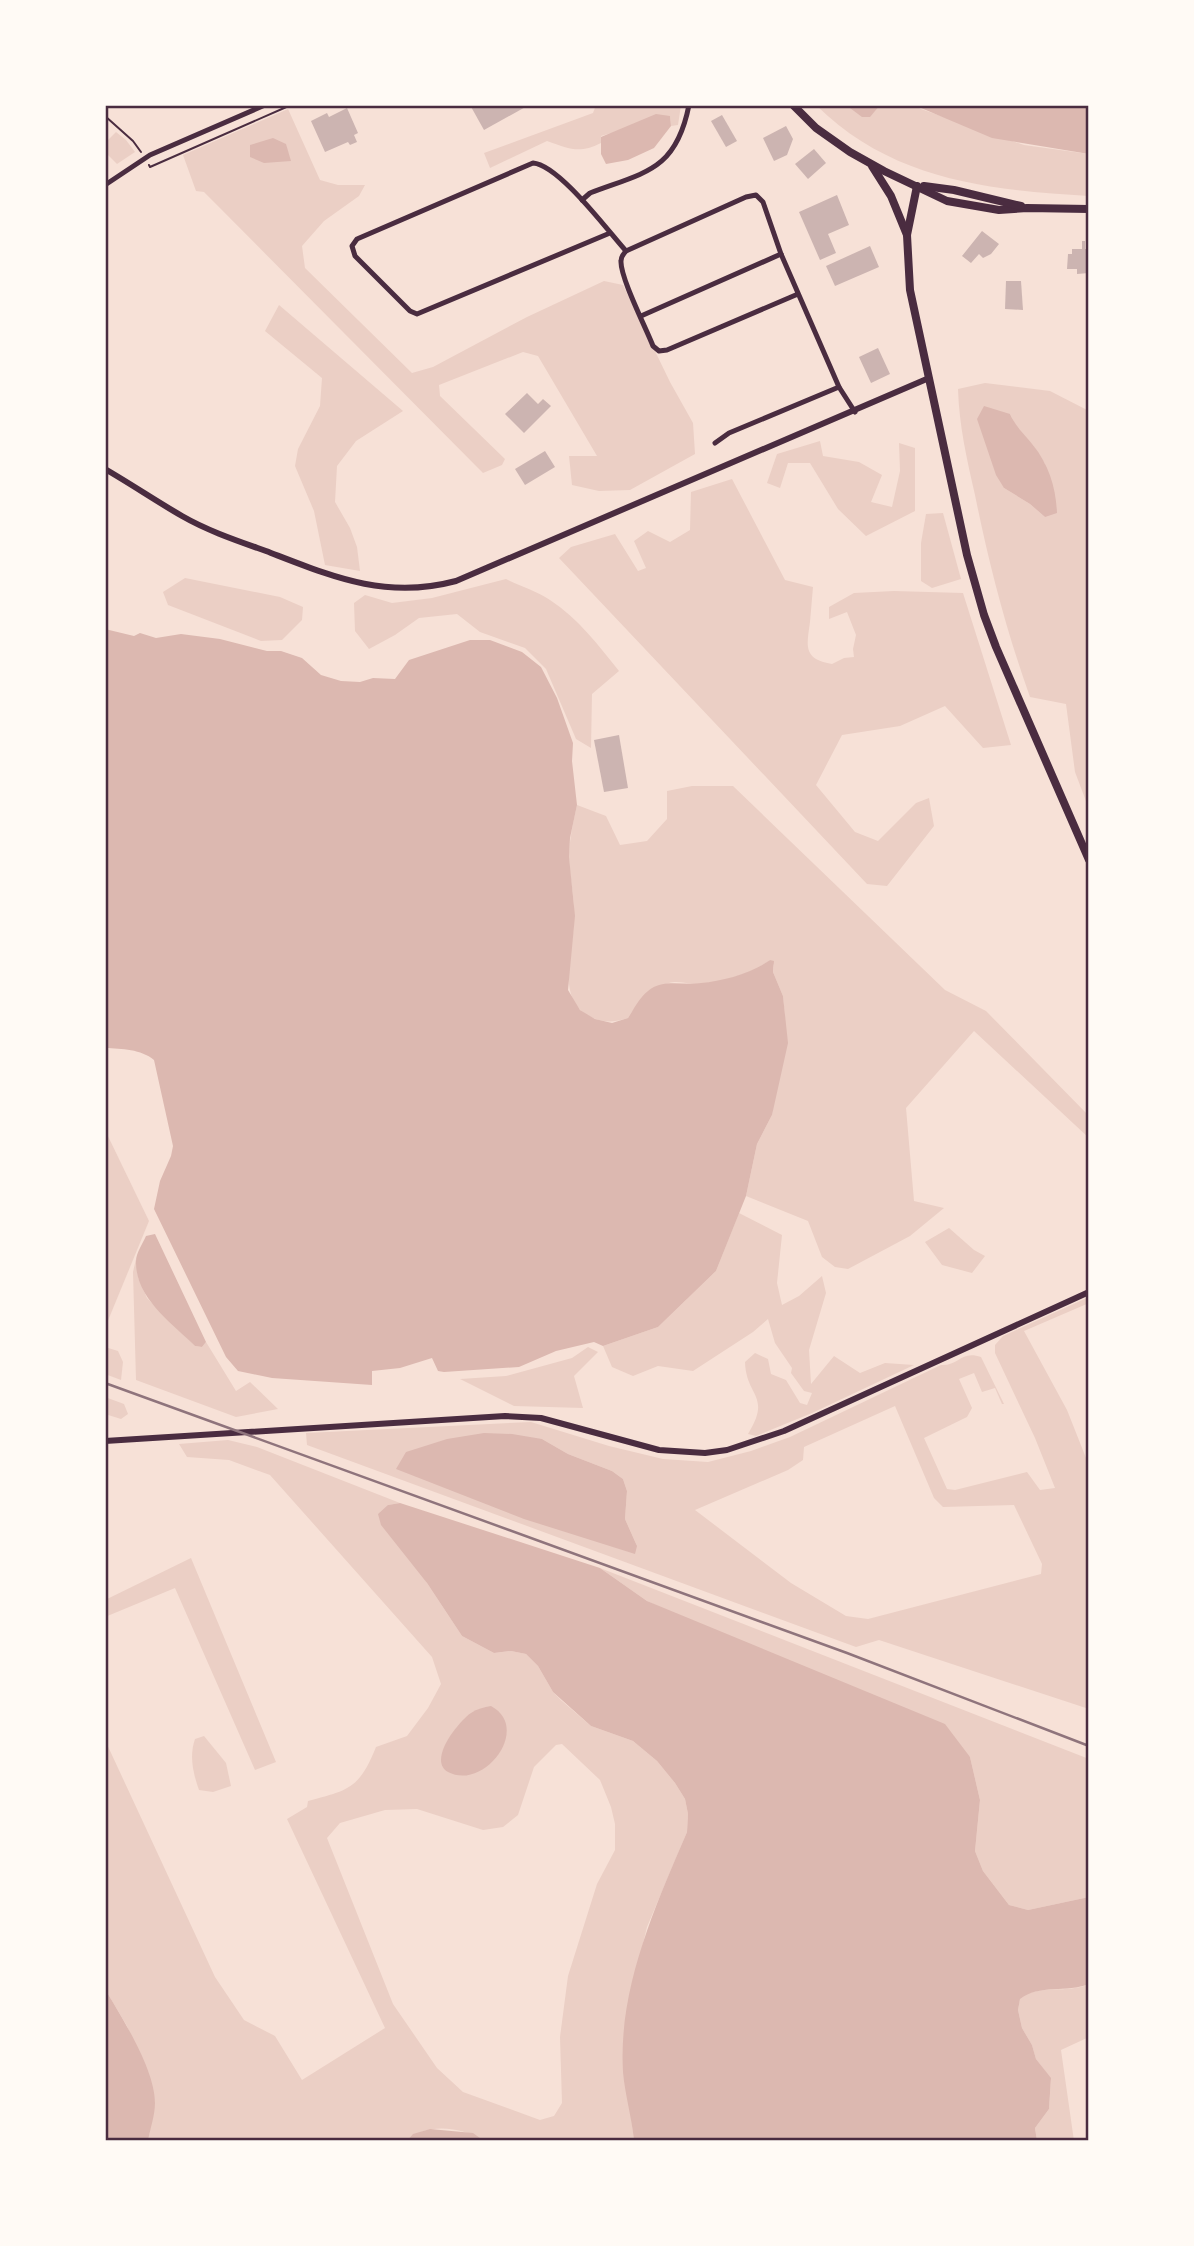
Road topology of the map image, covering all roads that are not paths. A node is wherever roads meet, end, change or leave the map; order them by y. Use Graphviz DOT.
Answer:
graph roads {
  1 [pos="265,105"];
  2 [pos="689,105"];
  3 [pos="793,105"];
  4 [pos="871,164"];
  5 [pos="105,185"];
  6 [pos="917,186"];
  7 [pos="582,200"];
  8 [pos="1089,209"];
  9 [pos="610,233"];
  10 [pos="907,235"];
  11 [pos="626,251"];
  12 [pos="781,254"];
  13 [pos="798,294"];
  14 [pos="641,316"];
  15 [pos="929,378"];
  16 [pos="839,387"];
  17 [pos="855,412"];
  18 [pos="715,443"];
  19 [pos="105,469"];
  20 [pos="1089,860"];
  21 [pos="1089,1292"];
  22 [pos="105,1441"];
  1 -- 5 [label="street"];
  2 -- 7 [label="street"];
  3 -- 4 [label="main road"];
  4 -- 6 [label="main road"];
  4 -- 10 [label="main road"];
  6 -- 8 [label="main road"];
  6 -- 10 [label="main road"];
  7 -- 9 [label="street"];
  7 -- 9 [label="street"];
  9 -- 11 [label="street"];
  10 -- 15 [label="main road"];
  11 -- 12 [label="street"];
  11 -- 14 [label="street"];
  12 -- 13 [label="street"];
  12 -- 14 [label="street"];
  13 -- 14 [label="street"];
  13 -- 16 [label="street"];
  15 -- 17 [label="street"];
  15 -- 20 [label="main road"];
  16 -- 17 [label="street"];
  16 -- 18 [label="street"];
  17 -- 19 [label="street"];
  21 -- 22 [label="street"];
}
